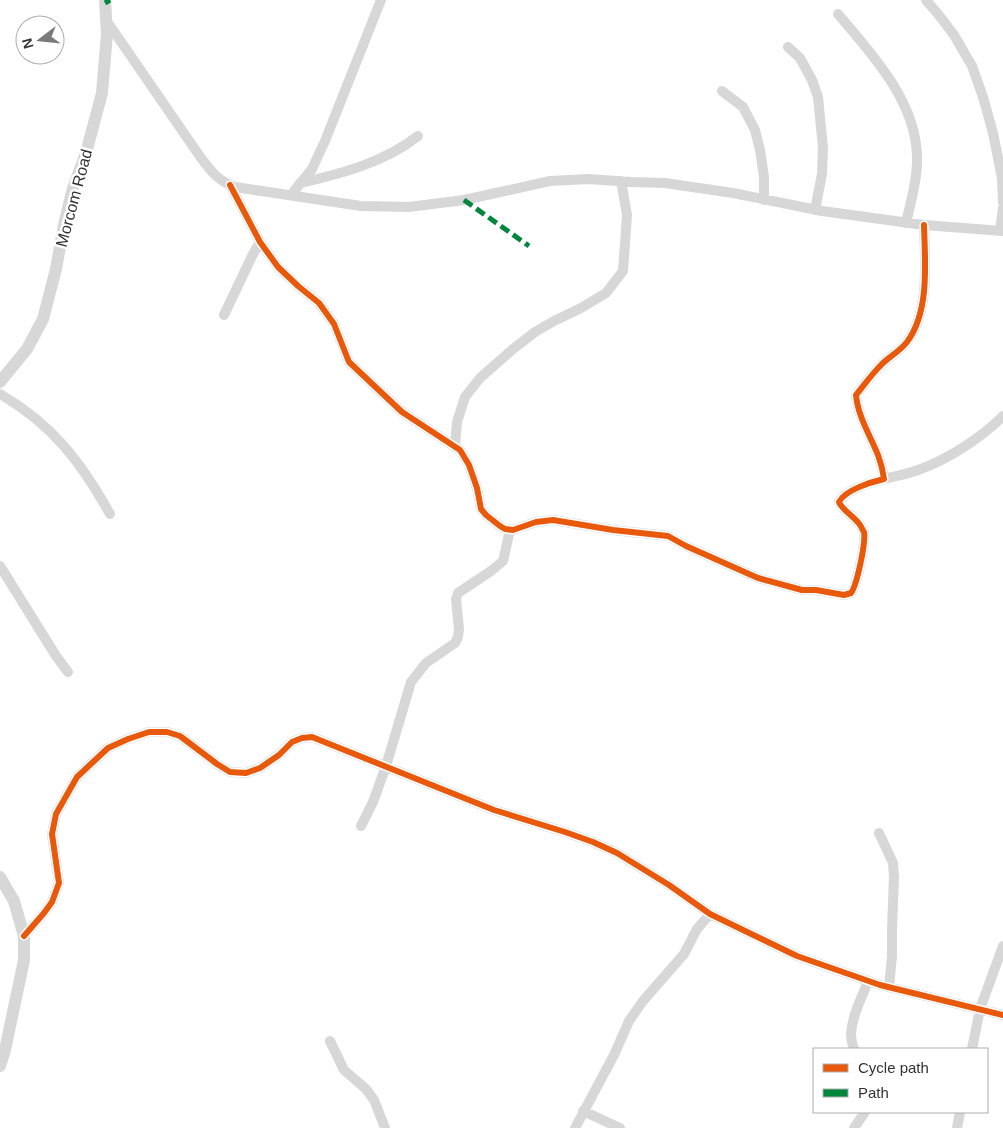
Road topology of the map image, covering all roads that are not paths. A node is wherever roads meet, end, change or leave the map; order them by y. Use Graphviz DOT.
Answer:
graph roads {
  1 [pos="105,0"];
  2 [pos="381,0"];
  3 [pos="926,0"];
  4 [pos="838,14"];
  5 [pos="106,20"];
  6 [pos="788,47"];
  7 [pos="722,91"];
  8 [pos="418,136"];
  9 [pos="621,182"];
  10 [pos="300,183"];
  11 [pos="230,185"];
  12 [pos="290,195"];
  13 [pos="764,200"];
  14 [pos="1003,202"];
  15 [pos="1003,208"];
  16 [pos="815,210"];
  17 [pos="906,222"];
  18 [pos="924,225"];
  19 [pos="1002,231"];
  20 [pos="260,242"];
  21 [pos="224,315"];
  22 [pos="0,382"];
  23 [pos="0,394"];
  24 [pos="1003,416"];
  25 [pos="455,446"];
  26 [pos="884,479"];
  27 [pos="110,514"];
  28 [pos="510,530"];
  29 [pos="0,566"];
  30 [pos="68,672"];
  31 [pos="386,766"];
  32 [pos="361,826"];
  33 [pos="879,833"];
  34 [pos="0,877"];
  35 [pos="710,914"];
  36 [pos="24,936"];
  37 [pos="1003,946"];
  38 [pos="868,981"];
  39 [pos="889,987"];
  40 [pos="980,1008"];
  41 [pos="1003,1015"];
  42 [pos="330,1041"];
  43 [pos="854,1048"];
  44 [pos="972,1048"];
  45 [pos="0,1066"];
  46 [pos="583,1111"];
  47 [pos="865,1113"];
  48 [pos="960,1113"];
  49 [pos="385,1128"];
  50 [pos="574,1128"];
  51 [pos="620,1128"];
  52 [pos="854,1128"];
  53 [pos="957,1128"];
  1 -- 5 [label="street, Morcom Road"];
  2 -- 10 [label="street"];
  3 -- 14 [label="street"];
  4 -- 17 [label="street"];
  5 -- 11 [label="street"];
  5 -- 22 [label="street, Morcom Road"];
  6 -- 16 [label="street"];
  7 -- 13 [label="street"];
  8 -- 10 [label="street"];
  9 -- 12 [label="street"];
  9 -- 13 [label="street"];
  9 -- 25 [label="street"];
  10 -- 12 [label="street"];
  11 -- 12 [label="street"];
  11 -- 20 [label="street"];
  13 -- 16 [label="street"];
  15 -- 19 [label="street"];
  16 -- 17 [label="street"];
  17 -- 18 [label="street"];
  18 -- 19 [label="street"];
  18 -- 26 [label="street"];
  20 -- 21 [label="street"];
  20 -- 25 [label="street"];
  23 -- 27 [label="street"];
  24 -- 26 [label="street"];
  25 -- 28 [label="street"];
  26 -- 28 [label="street"];
  28 -- 31 [label="street"];
  29 -- 30 [label="street"];
  31 -- 32 [label="street"];
  31 -- 35 [label="street"];
  31 -- 36 [label="street"];
  33 -- 39 [label="street"];
  34 -- 36 [label="street"];
  35 -- 38 [label="street"];
  35 -- 46 [label="street"];
  36 -- 45 [label="street"];
  37 -- 40 [label="street"];
  38 -- 39 [label="street"];
  38 -- 43 [label="street"];
  39 -- 40 [label="street"];
  40 -- 41 [label="street"];
  40 -- 44 [label="street"];
  42 -- 49 [label="street"];
  46 -- 50 [label="street"];
  46 -- 51 [label="street"];
  47 -- 52 [label="street"];
  48 -- 53 [label="street"];
}
